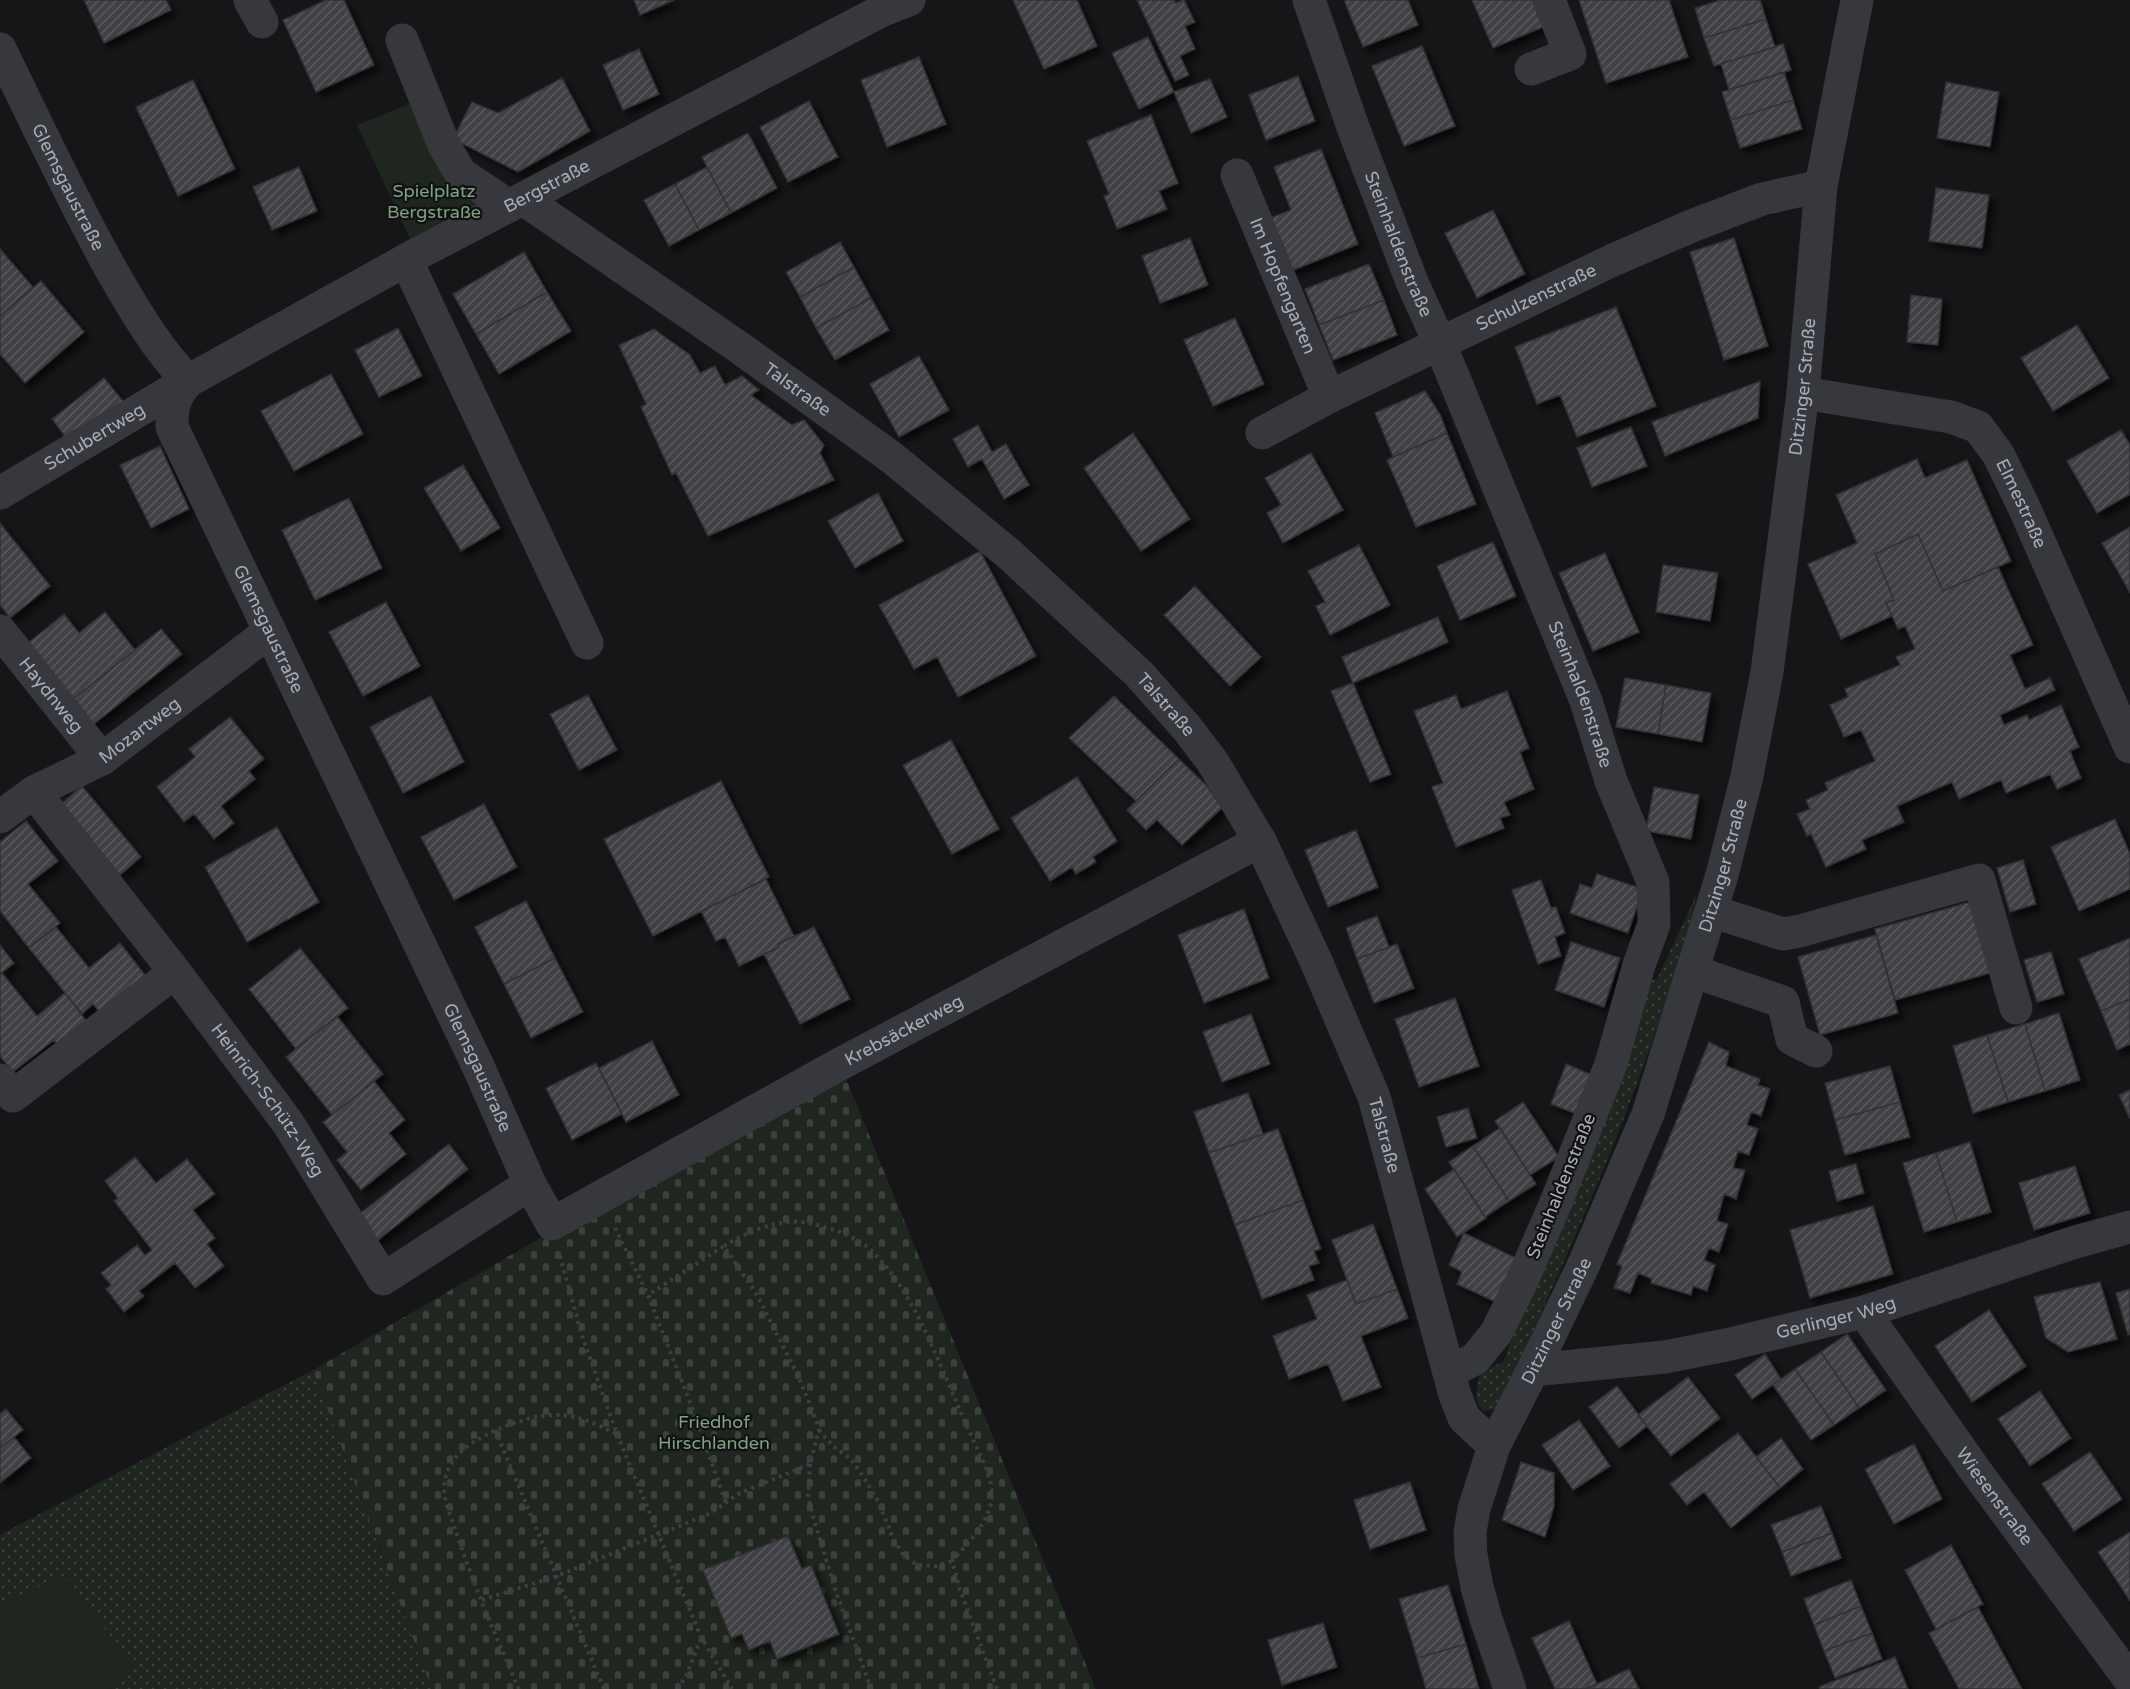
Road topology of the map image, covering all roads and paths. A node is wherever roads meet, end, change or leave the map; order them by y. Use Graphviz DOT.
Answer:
graph roads {
  1 [pos="909,0"];
  2 [pos="1309,0"];
  3 [pos="1549,0"];
  4 [pos="1857,0"];
  5 [pos="402,40"];
  6 [pos="0,49"];
  7 [pos="1530,69"];
  8 [pos="1237,175"];
  9 [pos="1821,186"];
  10 [pos="516,202"];
  11 [pos="406,260"];
  12 [pos="1440,344"];
  13 [pos="188,381"];
  14 [pos="1803,393"];
  15 [pos="1329,397"];
  16 [pos="1262,433"];
  17 [pos="0,493"];
  18 [pos="0,631"];
  19 [pos="270,631"];
  20 [pos="587,643"];
  21 [pos="2130,747"];
  22 [pos="102,759"];
  23 [pos="34,792"];
  24 [pos="0,817"];
  25 [pos="1260,841"];
  26 [pos="1711,911"];
  27 [pos="1692,971"];
  28 [pos="175,972"];
  29 [pos="2016,1008"];
  30 [pos="1816,1051"];
  31 [pos="0,1080"];
  32 [pos="530,1184"];
  33 [pos="599,1197"];
  34 [pos="552,1224"];
  35 [pos="2130,1227"];
  36 [pos="724,1245"];
  37 [pos="648,1295"];
  38 [pos="1864,1312"];
  39 [pos="1533,1370"];
  40 [pos="1449,1372"];
  41 [pos="495,1430"];
  42 [pos="819,1430"];
  43 [pos="617,1434"];
  44 [pos="1494,1446"];
  45 [pos="810,1464"];
  46 [pos="726,1503"];
  47 [pos="659,1534"];
  48 [pos="952,1562"];
  49 [pos="557,1576"];
  50 [pos="482,1600"];
  51 [pos="701,1637"];
  52 [pos="2130,1680"];
  53 [pos="519,1689"];
  54 [pos="604,1689"];
  55 [pos="678,1689"];
  56 [pos="732,1689"];
  57 [pos="871,1689"];
  58 [pos="997,1689"];
  59 [pos="1510,1689"];
  1 -- 10 [label="street, Bergstraße"];
  2 -- 12 [label="street, Steinhaldenstraße"];
  3 -- 7 [label="street"];
  4 -- 9 [label="street, Ditzinger Straße"];
  5 -- 10 [label="street, Talstraße"];
  6 -- 13 [label="street, Glemsgaustraße"];
  8 -- 15 [label="street, Im Hopfengarten"];
  9 -- 12 [label="street, Schulzenstraße"];
  9 -- 14 [label="street, Ditzinger Straße"];
  10 -- 11 [label="street, Bergstraße"];
  10 -- 25 [label="street, Talstraße"];
  11 -- 13 [label="street, Bergstraße"];
  11 -- 20 [label="street"];
  12 -- 15 [label="street, Schulzenstraße"];
  12 -- 40 [label="street, Steinhaldenstraße"];
  13 -- 17 [label="street, Schubertweg"];
  13 -- 19 [label="street, Glemsgaustraße"];
  14 -- 21 [label="street, Elmestraße"];
  14 -- 26 [label="street, Ditzinger Straße"];
  15 -- 16 [label="street, Schulzenstraße"];
  18 -- 22 [label="street, Haydnweg"];
  19 -- 22 [label="street, Mozartweg"];
  19 -- 32 [label="street, Glemsgaustraße"];
  22 -- 23 [label="street, Mozartweg"];
  23 -- 24 [label="street, Mozartweg"];
  23 -- 28 [label="street, Heinrich-Schütz-Weg"];
  25 -- 33 [label="street, Krebsäckerweg"];
  25 -- 40 [label="street, Talstraße"];
  26 -- 27 [label="street, Ditzinger Straße"];
  26 -- 29 [label="street"];
  27 -- 30 [label="street"];
  27 -- 39 [label="street, Ditzinger Straße"];
  28 -- 31 [label="street"];
  28 -- 32 [label="street, Heinrich-Schütz-Weg"];
  32 -- 34 [label="street, Glemsgaustraße"];
  33 -- 34 [label="street, Krebsäckerweg"];
  33 -- 37 [label="path"];
  34 -- 43 [label="path"];
  35 -- 38 [label="street, Gerlinger Weg"];
  36 -- 37 [label="path"];
  36 -- 42 [label="path"];
  36 -- 48 [label="path"];
  37 -- 46 [label="path"];
  38 -- 39 [label="street, Gerlinger Weg"];
  38 -- 52 [label="street, Wiesenstraße"];
  39 -- 44 [label="street, Ditzinger Straße"];
  40 -- 44 [label="street, Talstraße"];
  41 -- 43 [label="path"];
  41 -- 49 [label="path"];
  41 -- 50 [label="path"];
  42 -- 45 [label="path"];
  42 -- 48 [label="path"];
  43 -- 47 [label="path"];
  44 -- 59 [label="street, Ditzinger Straße"];
  45 -- 46 [label="path"];
  45 -- 57 [label="path"];
  46 -- 47 [label="path"];
  47 -- 49 [label="path"];
  47 -- 51 [label="path"];
  48 -- 58 [label="path"];
  49 -- 50 [label="path"];
  49 -- 54 [label="path"];
  50 -- 53 [label="path"];
  51 -- 55 [label="path"];
  51 -- 56 [label="path"];
}
